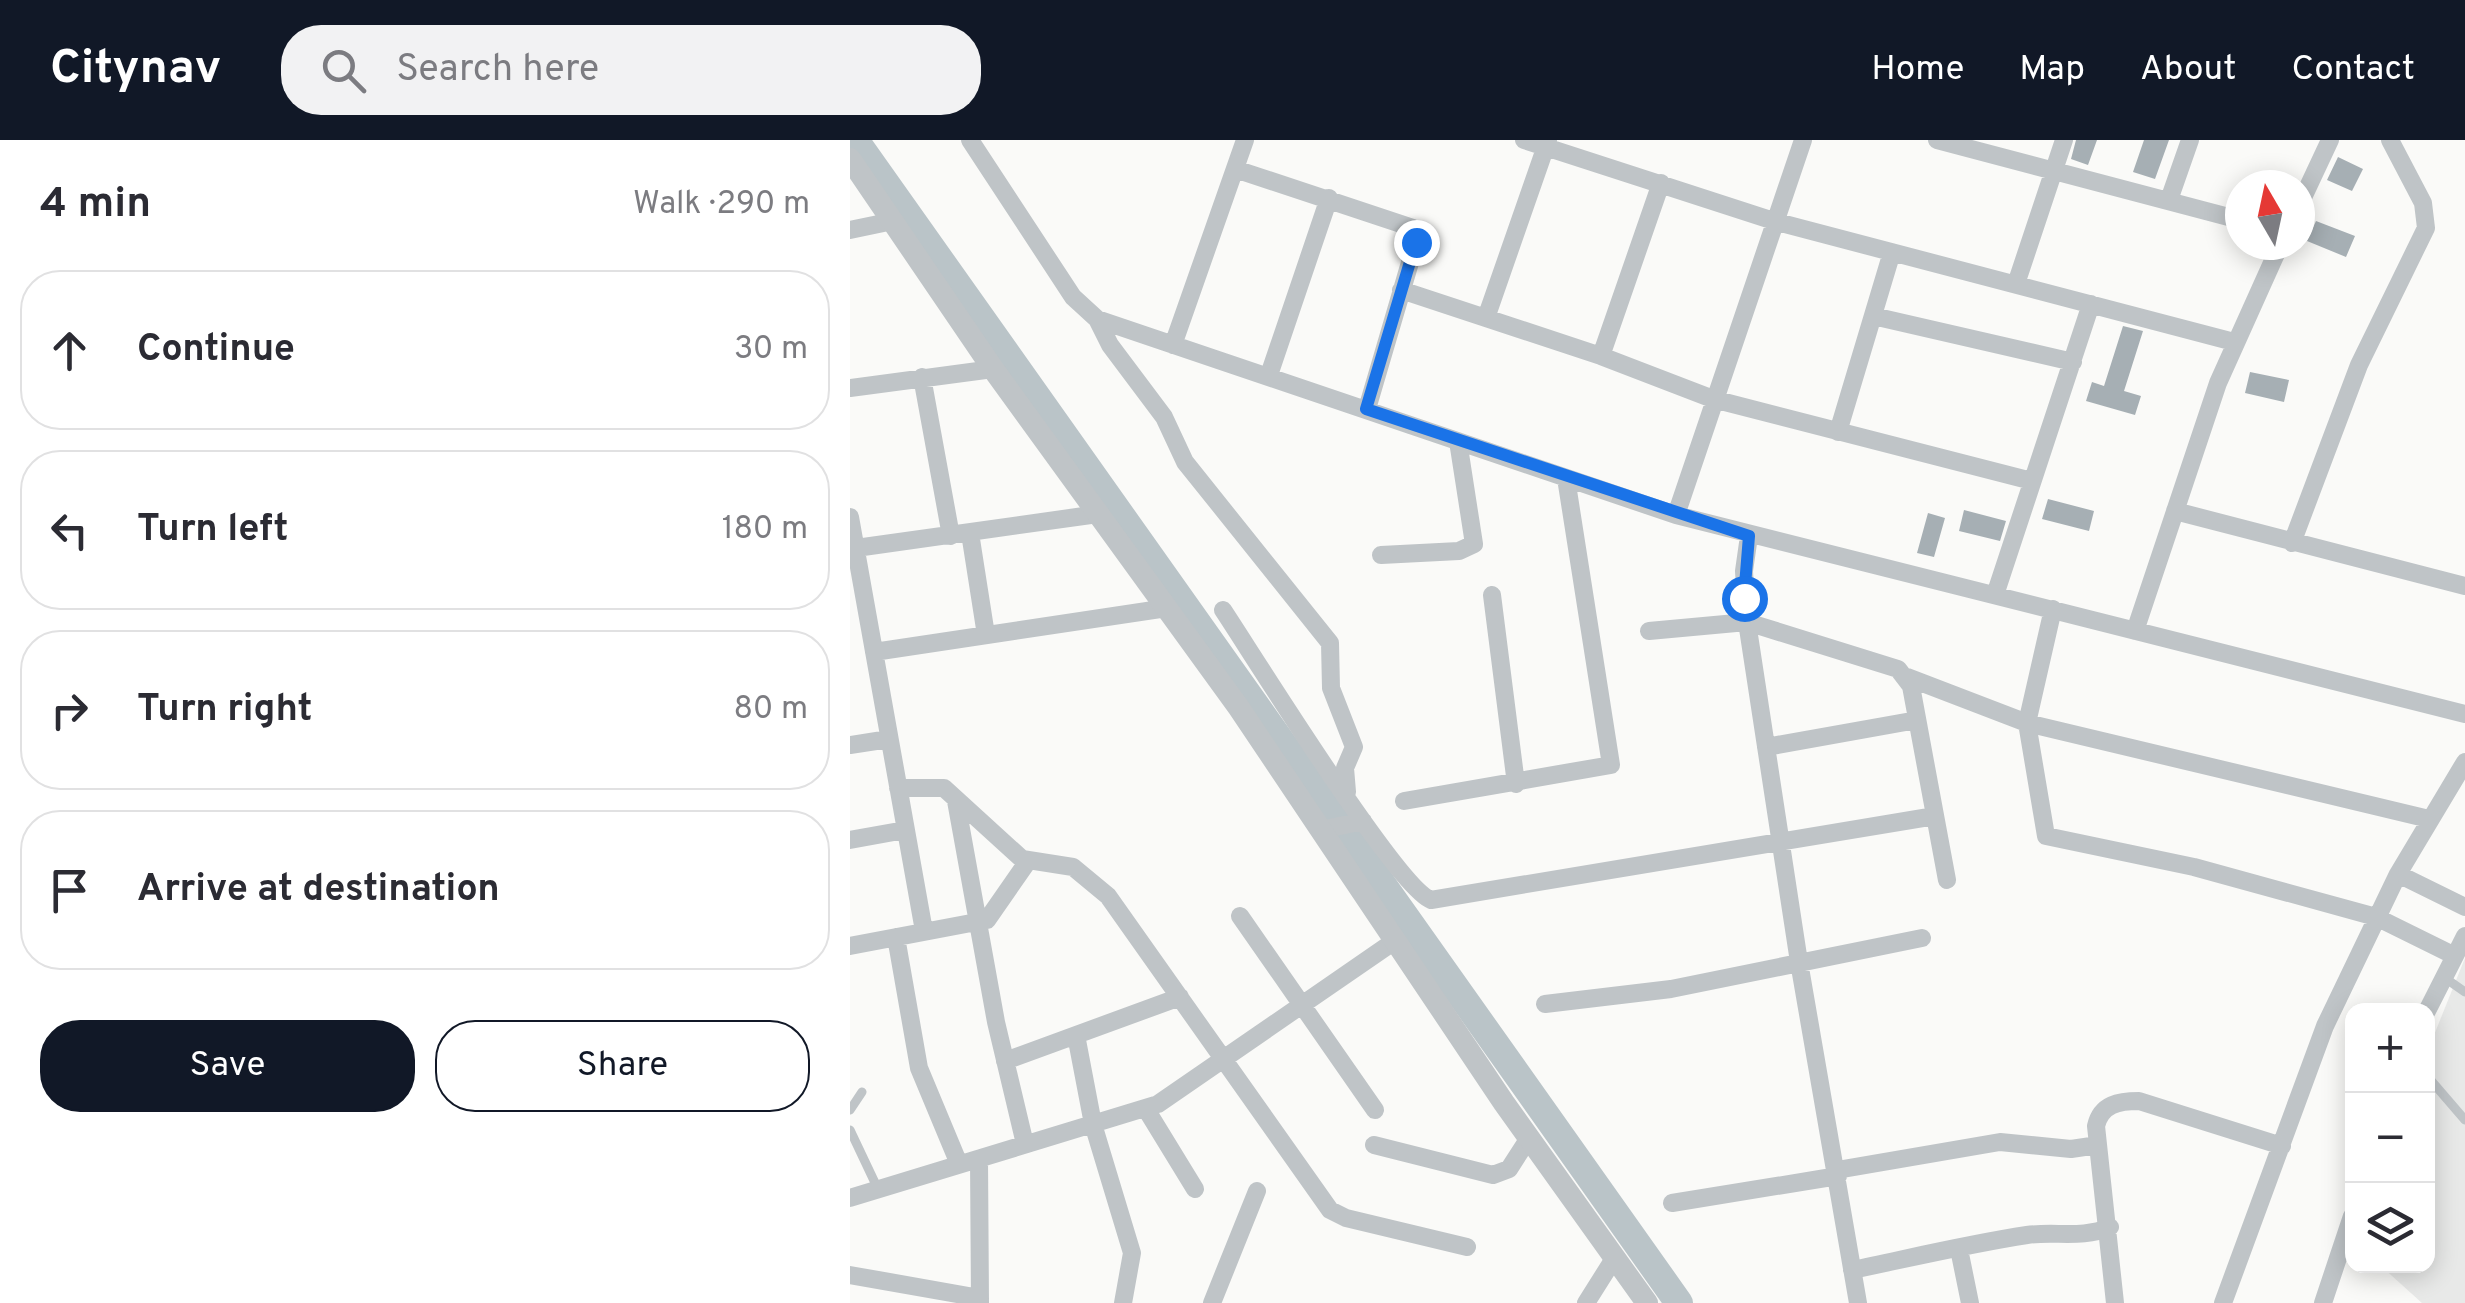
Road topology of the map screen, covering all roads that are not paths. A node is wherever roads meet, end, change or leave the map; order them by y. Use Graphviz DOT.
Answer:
graph roads {
  1 [pos="970,140"];
  2 [pos="1245,140"];
  3 [pos="1524,140"];
  4 [pos="1803,140"];
  5 [pos="1937,140"];
  6 [pos="2064,140"];
  7 [pos="2190,140"];
  8 [pos="2330,140"];
  9 [pos="2390,140"];
  10 [pos="1547,144"];
  11 [pos="850,159"];
  12 [pos="1235,170"];
  13 [pos="2053,172"];
  14 [pos="2315,172"];
  15 [pos="1661,183"];
  16 [pos="1329,198"];
  17 [pos="2169,200"];
  18 [pos="2225,216"];
  19 [pos="893,221"];
  20 [pos="1778,222"];
  21 [pos="850,230"];
  22 [pos="1892,252"];
  23 [pos="2273,260"];
  24 [pos="2016,284"];
  25 [pos="1402,290"];
  26 [pos="2091,304"];
  27 [pos="1873,316"];
  28 [pos="1486,318"];
  29 [pos="1097,319"];
  30 [pos="2234,342"];
  31 [pos="1173,345"];
  32 [pos="1601,356"];
  33 [pos="2073,362"];
  34 [pos="993,369"];
  35 [pos="1269,375"];
  36 [pos="922,377"];
  37 [pos="850,388"];
  38 [pos="1713,400"];
  39 [pos="1366,409"];
  40 [pos="1838,432"];
  41 [pos="1458,441"];
  42 [pos="1566,478"];
  43 [pos="2032,481"];
  44 [pos="2175,511"];
  45 [pos="1098,514"];
  46 [pos="1676,515"];
  47 [pos="850,516"];
  48 [pos="961,534"];
  49 [pos="1749,536"];
  50 [pos="2292,543"];
  51 [pos="854,554"];
  52 [pos="1381,555"];
  53 [pos="2465,586"];
  54 [pos="1492,595"];
  55 [pos="1995,595"];
  56 [pos="1167,608"];
  57 [pos="1223,610"];
  58 [pos="2053,610"];
  59 [pos="1746,622"];
  60 [pos="1649,631"];
  61 [pos="2135,631"];
  62 [pos="986,635"];
  63 [pos="874,652"];
  64 [pos="1907,676"];
  65 [pos="2465,714"];
  66 [pos="1917,720"];
  67 [pos="2027,723"];
  68 [pos="889,739"];
  69 [pos="850,745"];
  70 [pos="1766,747"];
  71 [pos="2465,762"];
  72 [pos="1516,784"];
  73 [pos="898,788"];
  74 [pos="1348,798"];
  75 [pos="955,800"];
  76 [pos="1404,801"];
  77 [pos="1935,816"];
  78 [pos="2430,819"];
  79 [pos="1359,822"];
  80 [pos="1326,829"];
  81 [pos="905,830"];
  82 [pos="850,840"];
  83 [pos="1781,844"];
  84 [pos="1028,861"];
  85 [pos="2398,874"];
  86 [pos="1948,880"];
  87 [pos="2465,907"];
  88 [pos="1240,916"];
  89 [pos="2376,917"];
  90 [pos="977,924"];
  91 [pos="924,931"];
  92 [pos="2465,936"];
  93 [pos="896,937"];
  94 [pos="1922,938"];
  95 [pos="1396,940"];
  96 [pos="850,946"];
  97 [pos="2452,955"];
  98 [pos="1798,962"];
  99 [pos="2442,977"];
  100 [pos="2465,992"];
  101 [pos="1180,997"];
  102 [pos="2429,1003"];
  103 [pos="1303,1004"];
  104 [pos="1546,1004"];
  105 [pos="1076,1034"];
  106 [pos="1222,1059"];
  107 [pos="1005,1061"];
  108 [pos="2435,1084"];
  109 [pos="862,1092"];
  110 [pos="1146,1109"];
  111 [pos="850,1110"];
  112 [pos="1375,1110"];
  113 [pos="2465,1120"];
  114 [pos="1094,1124"];
  115 [pos="850,1130"];
  116 [pos="1529,1138"];
  117 [pos="1025,1144"];
  118 [pos="1374,1145"];
  119 [pos="2098,1145"];
  120 [pos="2282,1146"];
  121 [pos="979,1158"];
  122 [pos="960,1164"];
  123 [pos="1837,1173"];
  124 [pos="877,1187"];
  125 [pos="1196,1189"];
  126 [pos="1257,1191"];
  127 [pos="850,1198"];
  128 [pos="1672,1203"];
  129 [pos="2110,1227"];
  130 [pos="2345,1237"];
  131 [pos="1467,1247"];
  132 [pos="1959,1249"];
  133 [pos="1614,1257"];
  134 [pos="1852,1270"];
  135 [pos="850,1275"];
  136 [pos="980,1300"];
  137 [pos="1123,1303"];
  138 [pos="1212,1303"];
  139 [pos="1586,1303"];
  140 [pos="1647,1303"];
  141 [pos="1858,1303"];
  142 [pos="1970,1303"];
  143 [pos="2115,1303"];
  144 [pos="2222,1303"];
  145 [pos="2323,1303"];
  1 -- 29 [label="street"];
  2 -- 12 [label="street"];
  3 -- 10 [label="street"];
  4 -- 20 [label="street"];
  5 -- 13 [label="street"];
  6 -- 13 [label="street"];
  7 -- 17 [label="street"];
  8 -- 14 [label="street"];
  9 -- 50 [label="street"];
  10 -- 15 [label="street"];
  10 -- 28 [label="street"];
  11 -- 19 [label="street"];
  12 -- 16 [label="street"];
  12 -- 31 [label="street"];
  13 -- 17 [label="street"];
  13 -- 24 [label="street"];
  15 -- 20 [label="street"];
  15 -- 32 [label="street"];
  16 -- 25 [label="street"];
  16 -- 35 [label="street"];
  17 -- 18 [label="street"];
  19 -- 21 [label="street"];
  19 -- 34 [label="street"];
  20 -- 22 [label="street"];
  20 -- 38 [label="street"];
  22 -- 24 [label="street"];
  22 -- 27 [label="street"];
  23 -- 30 [label="street"];
  24 -- 26 [label="street"];
  25 -- 28 [label="street"];
  25 -- 39 [label="street"];
  26 -- 30 [label="street"];
  26 -- 33 [label="street"];
  27 -- 33 [label="street"];
  27 -- 40 [label="street"];
  28 -- 32 [label="street"];
  29 -- 31 [label="street"];
  29 -- 74 [label="street"];
  30 -- 44 [label="street"];
  31 -- 35 [label="street"];
  32 -- 38 [label="street"];
  33 -- 43 [label="street"];
  34 -- 36 [label="street"];
  34 -- 45 [label="street"];
  35 -- 39 [label="street"];
  36 -- 37 [label="street"];
  36 -- 48 [label="street"];
  38 -- 40 [label="street"];
  38 -- 46 [label="street"];
  39 -- 41 [label="street"];
  40 -- 43 [label="street"];
  41 -- 42 [label="street"];
  41 -- 52 [label="street"];
  42 -- 46 [label="street"];
  42 -- 72 [label="street"];
  43 -- 55 [label="street"];
  44 -- 50 [label="street"];
  44 -- 61 [label="street"];
  45 -- 48 [label="street"];
  45 -- 56 [label="street"];
  46 -- 49 [label="street"];
  47 -- 51 [label="street"];
  48 -- 51 [label="street"];
  48 -- 62 [label="street"];
  49 -- 55 [label="street"];
  49 -- 59 [label="street"];
  50 -- 53 [label="street"];
  51 -- 63 [label="street"];
  54 -- 72 [label="street"];
  55 -- 58 [label="street"];
  56 -- 62 [label="street"];
  56 -- 80 [label="street"];
  57 -- 74 [label="street"];
  58 -- 61 [label="street"];
  58 -- 67 [label="street"];
  59 -- 60 [label="street"];
  59 -- 64 [label="street"];
  59 -- 70 [label="street"];
  61 -- 65 [label="street"];
  62 -- 63 [label="street"];
  63 -- 68 [label="street"];
  64 -- 66 [label="street"];
  64 -- 67 [label="street"];
  66 -- 70 [label="street"];
  66 -- 77 [label="street"];
  67 -- 78 [label="street"];
  67 -- 89 [label="street"];
  68 -- 69 [label="street"];
  68 -- 73 [label="street"];
  70 -- 83 [label="street"];
  71 -- 78 [label="street"];
  72 -- 76 [label="street"];
  73 -- 75 [label="street"];
  73 -- 81 [label="street"];
  74 -- 79 [label="street"];
  75 -- 84 [label="street"];
  75 -- 90 [label="street"];
  77 -- 83 [label="street"];
  77 -- 86 [label="street"];
  78 -- 85 [label="street"];
  79 -- 80 [label="street"];
  79 -- 83 [label="street"];
  80 -- 95 [label="street"];
  81 -- 82 [label="street"];
  81 -- 91 [label="street"];
  83 -- 98 [label="street"];
  84 -- 90 [label="street"];
  84 -- 101 [label="street"];
  85 -- 87 [label="street"];
  85 -- 89 [label="street"];
  88 -- 103 [label="street"];
  89 -- 97 [label="street"];
  89 -- 120 [label="street"];
  90 -- 91 [label="street"];
  90 -- 107 [label="street"];
  91 -- 93 [label="street"];
  92 -- 97 [label="street"];
  93 -- 96 [label="street"];
  93 -- 122 [label="street"];
  94 -- 98 [label="street"];
  95 -- 103 [label="street"];
  95 -- 116 [label="street"];
  97 -- 99 [label="street"];
  98 -- 104 [label="street"];
  98 -- 123 [label="street"];
  99 -- 100 [label="lane"];
  99 -- 102 [label="street"];
  101 -- 105 [label="street"];
  101 -- 106 [label="street"];
  103 -- 106 [label="street"];
  103 -- 112 [label="street"];
  105 -- 107 [label="street"];
  105 -- 114 [label="street"];
  106 -- 110 [label="street"];
  106 -- 131 [label="street"];
  107 -- 117 [label="street"];
  108 -- 113 [label="lane"];
  109 -- 111 [label="lane"];
  110 -- 114 [label="street"];
  110 -- 125 [label="street"];
  114 -- 117 [label="street"];
  114 -- 137 [label="street"];
  115 -- 124 [label="lane"];
  116 -- 118 [label="street"];
  116 -- 133 [label="street"];
  117 -- 121 [label="street"];
  119 -- 120 [label="street"];
  119 -- 123 [label="street"];
  119 -- 129 [label="street"];
  120 -- 144 [label="street"];
  121 -- 122 [label="street"];
  121 -- 136 [label="street"];
  122 -- 124 [label="street"];
  123 -- 128 [label="street"];
  123 -- 134 [label="street"];
  124 -- 127 [label="street"];
  126 -- 138 [label="street"];
  129 -- 132 [label="street"];
  129 -- 143 [label="street"];
  130 -- 145 [label="street"];
  132 -- 134 [label="street"];
  132 -- 142 [label="street"];
  133 -- 139 [label="street"];
  133 -- 140 [label="street"];
  134 -- 141 [label="street"];
  135 -- 136 [label="street"];
}
